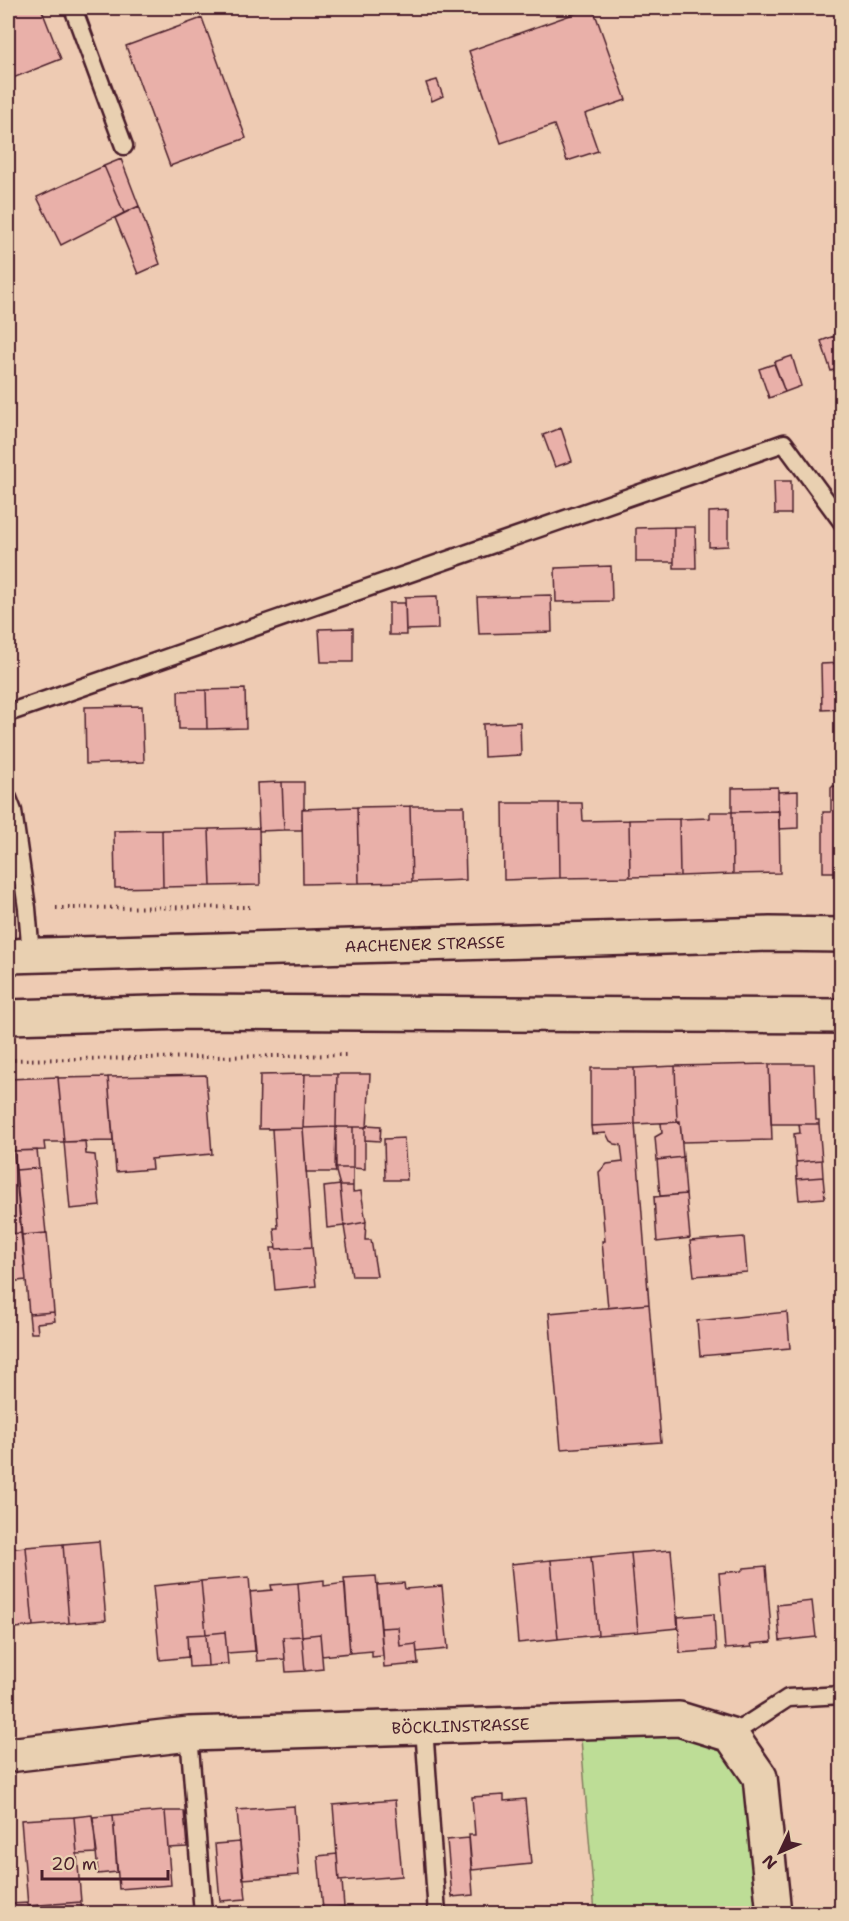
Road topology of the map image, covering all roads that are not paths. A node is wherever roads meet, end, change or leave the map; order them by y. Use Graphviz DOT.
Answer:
graph roads {
  1 [pos="73,8"];
  2 [pos="124,146"];
  3 [pos="842,522"];
  4 [pos="8,713"];
  5 [pos="8,798"];
  6 [pos="842,935"];
  7 [pos="19,955"];
  8 [pos="842,1016"];
  9 [pos="8,1017"];
  10 [pos="842,1695"];
  11 [pos="424,1727"];
  12 [pos="189,1734"];
  13 [pos="731,1735"];
  14 [pos="8,1755"];
  15 [pos="203,1914"];
  16 [pos="437,1914"];
  17 [pos="774,1914"];
  1 -- 2 [label="lane"];
  3 -- 4 [label="lane"];
  5 -- 7 [label="lane"];
  6 -- 7 [label="main road, AACHENER STRASSE"];
  8 -- 9 [label="main road"];
  10 -- 13 [label="lane"];
  11 -- 12 [label="main road, BÖCKLINSTRASSE"];
  11 -- 13 [label="main road, BÖCKLINSTRASSE"];
  11 -- 16 [label="lane"];
  12 -- 14 [label="main road, BÖCKLINSTRASSE"];
  12 -- 15 [label="lane"];
  13 -- 17 [label="main road"];
}
